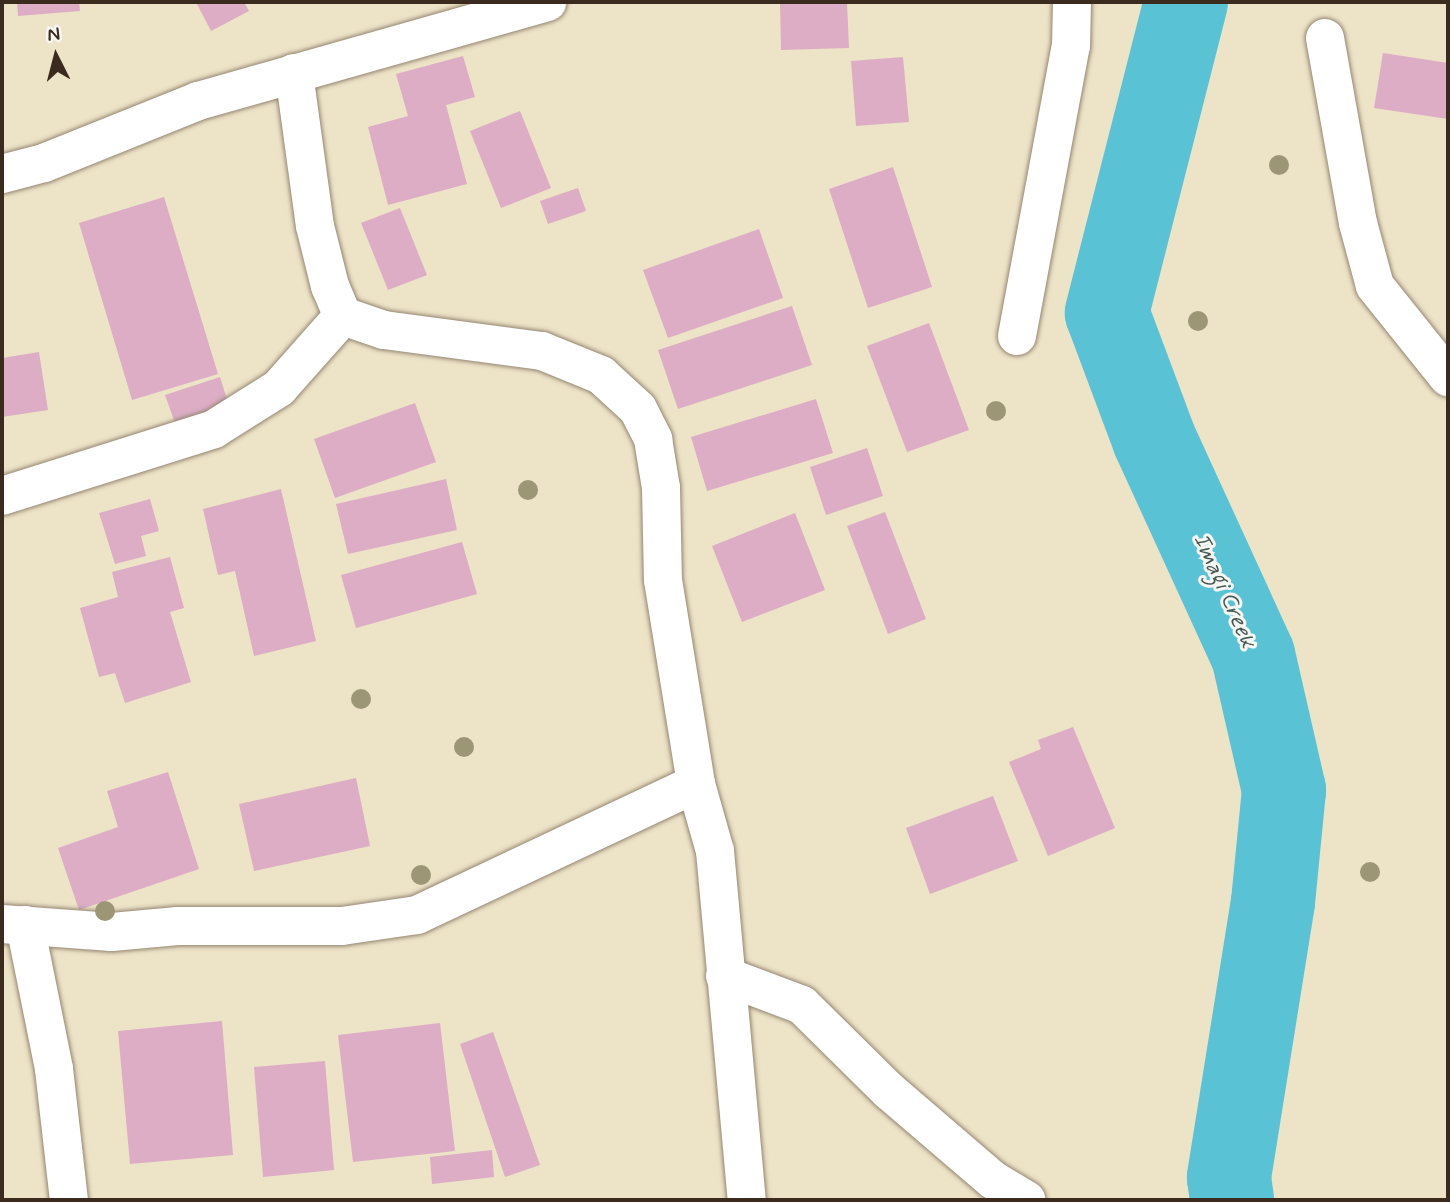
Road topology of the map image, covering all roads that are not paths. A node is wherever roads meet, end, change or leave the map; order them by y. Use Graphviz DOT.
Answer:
graph roads {
  1 [pos="547,2"];
  2 [pos="1072,2"];
  3 [pos="1325,38"];
  4 [pos="294,73"];
  5 [pos="2,174"];
  6 [pos="343,316"];
  7 [pos="1017,337"];
  8 [pos="1448,377"];
  9 [pos="2,496"];
  10 [pos="696,784"];
  11 [pos="13,924"];
  12 [pos="725,976"];
  13 [pos="69,1200"];
  14 [pos="747,1200"];
  15 [pos="1026,1200"];
  1 -- 4 [label="street"];
  2 -- 7 [label="street"];
  3 -- 8 [label="street"];
  4 -- 5 [label="street"];
  4 -- 6 [label="street"];
  6 -- 9 [label="street"];
  6 -- 10 [label="street"];
  10 -- 11 [label="street"];
  10 -- 12 [label="street"];
  11 -- 13 [label="street"];
  12 -- 14 [label="street"];
  12 -- 15 [label="street"];
}
